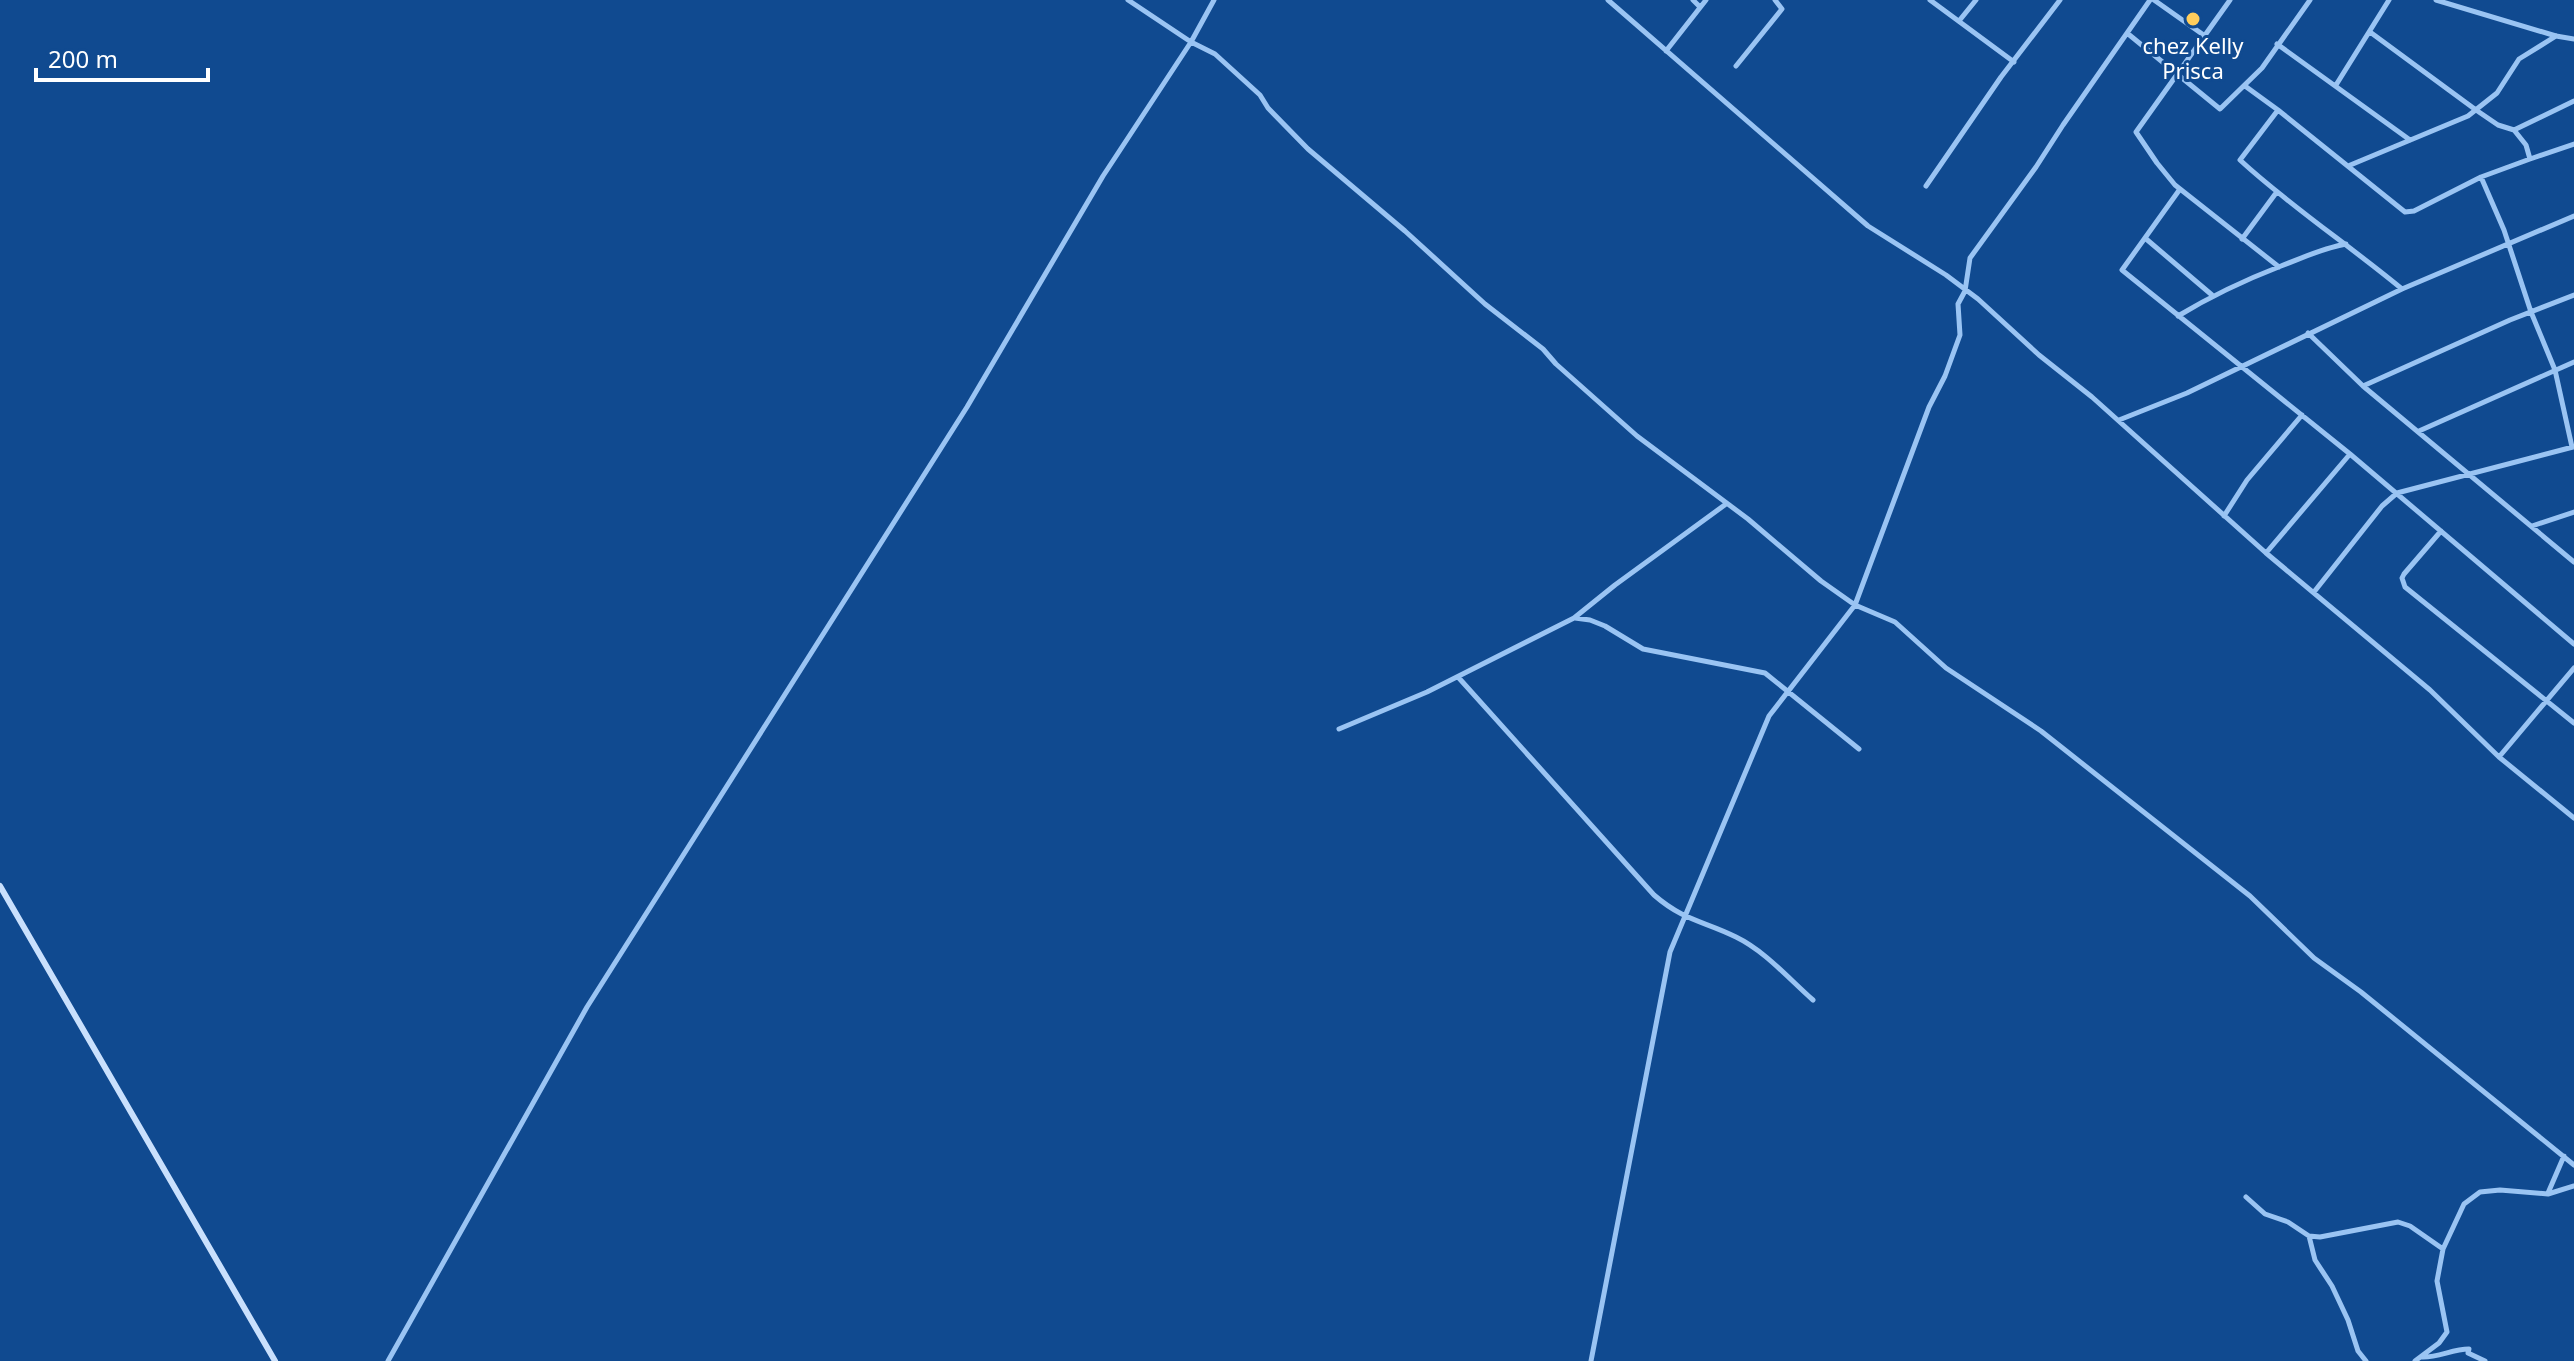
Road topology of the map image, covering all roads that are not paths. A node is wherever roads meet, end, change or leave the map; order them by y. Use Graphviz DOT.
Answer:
graph roads {
  1 [pos="1128,0"];
  2 [pos="1214,0"];
  3 [pos="1608,0"];
  4 [pos="1693,0"];
  5 [pos="1706,0"];
  6 [pos="1775,0"];
  7 [pos="1930,0"];
  8 [pos="1976,0"];
  9 [pos="2060,0"];
  10 [pos="2152,0"];
  11 [pos="2230,0"];
  12 [pos="2310,0"];
  13 [pos="2389,0"];
  14 [pos="2436,0"];
  15 [pos="1700,7"];
  16 [pos="1959,22"];
  17 [pos="2370,32"];
  18 [pos="2127,33"];
  19 [pos="2205,36"];
  20 [pos="2556,36"];
  21 [pos="2574,39"];
  22 [pos="1191,42"];
  23 [pos="2277,44"];
  24 [pos="1666,51"];
  25 [pos="2014,62"];
  26 [pos="1736,66"];
  27 [pos="2176,75"];
  28 [pos="2336,85"];
  29 [pos="2245,86"];
  30 [pos="2574,101"];
  31 [pos="2278,110"];
  32 [pos="2476,110"];
  33 [pos="2514,130"];
  34 [pos="2411,141"];
  35 [pos="2574,144"];
  36 [pos="2530,159"];
  37 [pos="2348,167"];
  38 [pos="2481,177"];
  39 [pos="1926,186"];
  40 [pos="2180,189"];
  41 [pos="2276,193"];
  42 [pos="2574,216"];
  43 [pos="2145,238"];
  44 [pos="2242,239"];
  45 [pos="2347,244"];
  46 [pos="2509,244"];
  47 [pos="2279,267"];
  48 [pos="2402,289"];
  49 [pos="1965,291"];
  50 [pos="2212,295"];
  51 [pos="2574,295"];
  52 [pos="2531,312"];
  53 [pos="2178,316"];
  54 [pos="2308,333"];
  55 [pos="2574,362"];
  56 [pos="2239,366"];
  57 [pos="2555,370"];
  58 [pos="2363,386"];
  59 [pos="2302,415"];
  60 [pos="2119,420"];
  61 [pos="2419,431"];
  62 [pos="2573,446"];
  63 [pos="2350,454"];
  64 [pos="2470,473"];
  65 [pos="2397,493"];
  66 [pos="1726,504"];
  67 [pos="2574,512"];
  68 [pos="2224,516"];
  69 [pos="2531,526"];
  70 [pos="2441,531"];
  71 [pos="2266,553"];
  72 [pos="2574,562"];
  73 [pos="2314,592"];
  74 [pos="1855,605"];
  75 [pos="1574,618"];
  76 [pos="2574,644"];
  77 [pos="2574,668"];
  78 [pos="1458,677"];
  79 [pos="1789,692"];
  80 [pos="2545,699"];
  81 [pos="2574,723"];
  82 [pos="1339,729"];
  83 [pos="1859,749"];
  84 [pos="2499,757"];
  85 [pos="2574,818"];
  86 [pos="0,886"];
  87 [pos="1685,918"];
  88 [pos="1813,1000"];
  89 [pos="2564,1156"];
  90 [pos="2574,1165"];
  91 [pos="2574,1186"];
  92 [pos="2548,1194"];
  93 [pos="2246,1197"];
  94 [pos="2309,1236"];
  95 [pos="2443,1249"];
  96 [pos="2439,1343"];
  97 [pos="2417,1359"];
  98 [pos="2432,1359"];
  99 [pos="275,1361"];
  100 [pos="388,1361"];
  101 [pos="1591,1361"];
  102 [pos="2366,1361"];
  103 [pos="2485,1361"];
  1 -- 22 [label="street"];
  2 -- 22 [label="street"];
  3 -- 24 [label="street"];
  4 -- 15 [label="street"];
  5 -- 15 [label="street"];
  6 -- 26 [label="street"];
  7 -- 16 [label="street"];
  8 -- 16 [label="street"];
  9 -- 25 [label="street"];
  10 -- 18 [label="street"];
  10 -- 19 [label="street"];
  11 -- 19 [label="street"];
  12 -- 23 [label="street"];
  13 -- 17 [label="street"];
  14 -- 20 [label="street"];
  15 -- 24 [label="street"];
  16 -- 25 [label="street"];
  17 -- 28 [label="street"];
  17 -- 32 [label="street"];
  18 -- 27 [label="street"];
  18 -- 49 [label="street"];
  19 -- 27 [label="street"];
  20 -- 21 [label="street"];
  20 -- 32 [label="street"];
  22 -- 66 [label="street"];
  22 -- 100 [label="street"];
  23 -- 28 [label="street"];
  23 -- 29 [label="street"];
  24 -- 49 [label="street"];
  25 -- 39 [label="street"];
  27 -- 29 [label="street"];
  27 -- 40 [label="street"];
  28 -- 34 [label="street"];
  29 -- 31 [label="street"];
  30 -- 33 [label="street"];
  31 -- 37 [label="street"];
  31 -- 41 [label="street"];
  32 -- 33 [label="street"];
  32 -- 34 [label="street"];
  33 -- 36 [label="street"];
  34 -- 37 [label="street"];
  35 -- 36 [label="street"];
  36 -- 38 [label="street"];
  37 -- 38 [label="street"];
  38 -- 46 [label="street"];
  40 -- 43 [label="street"];
  40 -- 44 [label="street"];
  41 -- 44 [label="street"];
  41 -- 45 [label="street"];
  42 -- 46 [label="street"];
  43 -- 50 [label="street"];
  43 -- 53 [label="street"];
  44 -- 47 [label="street"];
  45 -- 47 [label="street"];
  45 -- 48 [label="street"];
  46 -- 48 [label="street"];
  46 -- 52 [label="street"];
  47 -- 50 [label="street"];
  48 -- 54 [label="street"];
  49 -- 60 [label="street"];
  49 -- 74 [label="street"];
  50 -- 53 [label="street"];
  51 -- 52 [label="street"];
  52 -- 57 [label="street"];
  52 -- 58 [label="street"];
  53 -- 56 [label="street"];
  54 -- 56 [label="street"];
  54 -- 58 [label="street"];
  55 -- 57 [label="street"];
  56 -- 59 [label="street"];
  56 -- 60 [label="street"];
  57 -- 61 [label="street"];
  57 -- 62 [label="street"];
  58 -- 61 [label="street"];
  59 -- 63 [label="street"];
  59 -- 68 [label="street"];
  60 -- 68 [label="street"];
  61 -- 64 [label="street"];
  62 -- 64 [label="street"];
  63 -- 65 [label="street"];
  63 -- 71 [label="street"];
  64 -- 65 [label="street"];
  64 -- 69 [label="street"];
  65 -- 70 [label="street"];
  65 -- 73 [label="street"];
  66 -- 74 [label="street"];
  66 -- 75 [label="street"];
  67 -- 69 [label="street"];
  68 -- 71 [label="street"];
  69 -- 72 [label="street"];
  70 -- 76 [label="street"];
  70 -- 80 [label="street"];
  71 -- 73 [label="street"];
  73 -- 84 [label="street"];
  74 -- 79 [label="street"];
  74 -- 89 [label="street"];
  75 -- 78 [label="street"];
  75 -- 79 [label="street"];
  77 -- 80 [label="street"];
  78 -- 82 [label="street"];
  78 -- 87 [label="street"];
  79 -- 83 [label="street"];
  79 -- 87 [label="street"];
  80 -- 81 [label="street"];
  80 -- 84 [label="street"];
  84 -- 85 [label="street"];
  86 -- 99 [label="street"];
  87 -- 88 [label="street"];
  87 -- 101 [label="street"];
  89 -- 90 [label="street"];
  89 -- 92 [label="street"];
  91 -- 92 [label="street"];
  92 -- 95 [label="street"];
  93 -- 94 [label="street"];
  94 -- 95 [label="street"];
  94 -- 102 [label="street"];
  95 -- 96 [label="street"];
  96 -- 97 [label="street"];
  96 -- 98 [label="street"];
  97 -- 98 [label="street"];
  98 -- 103 [label="street"];
}
